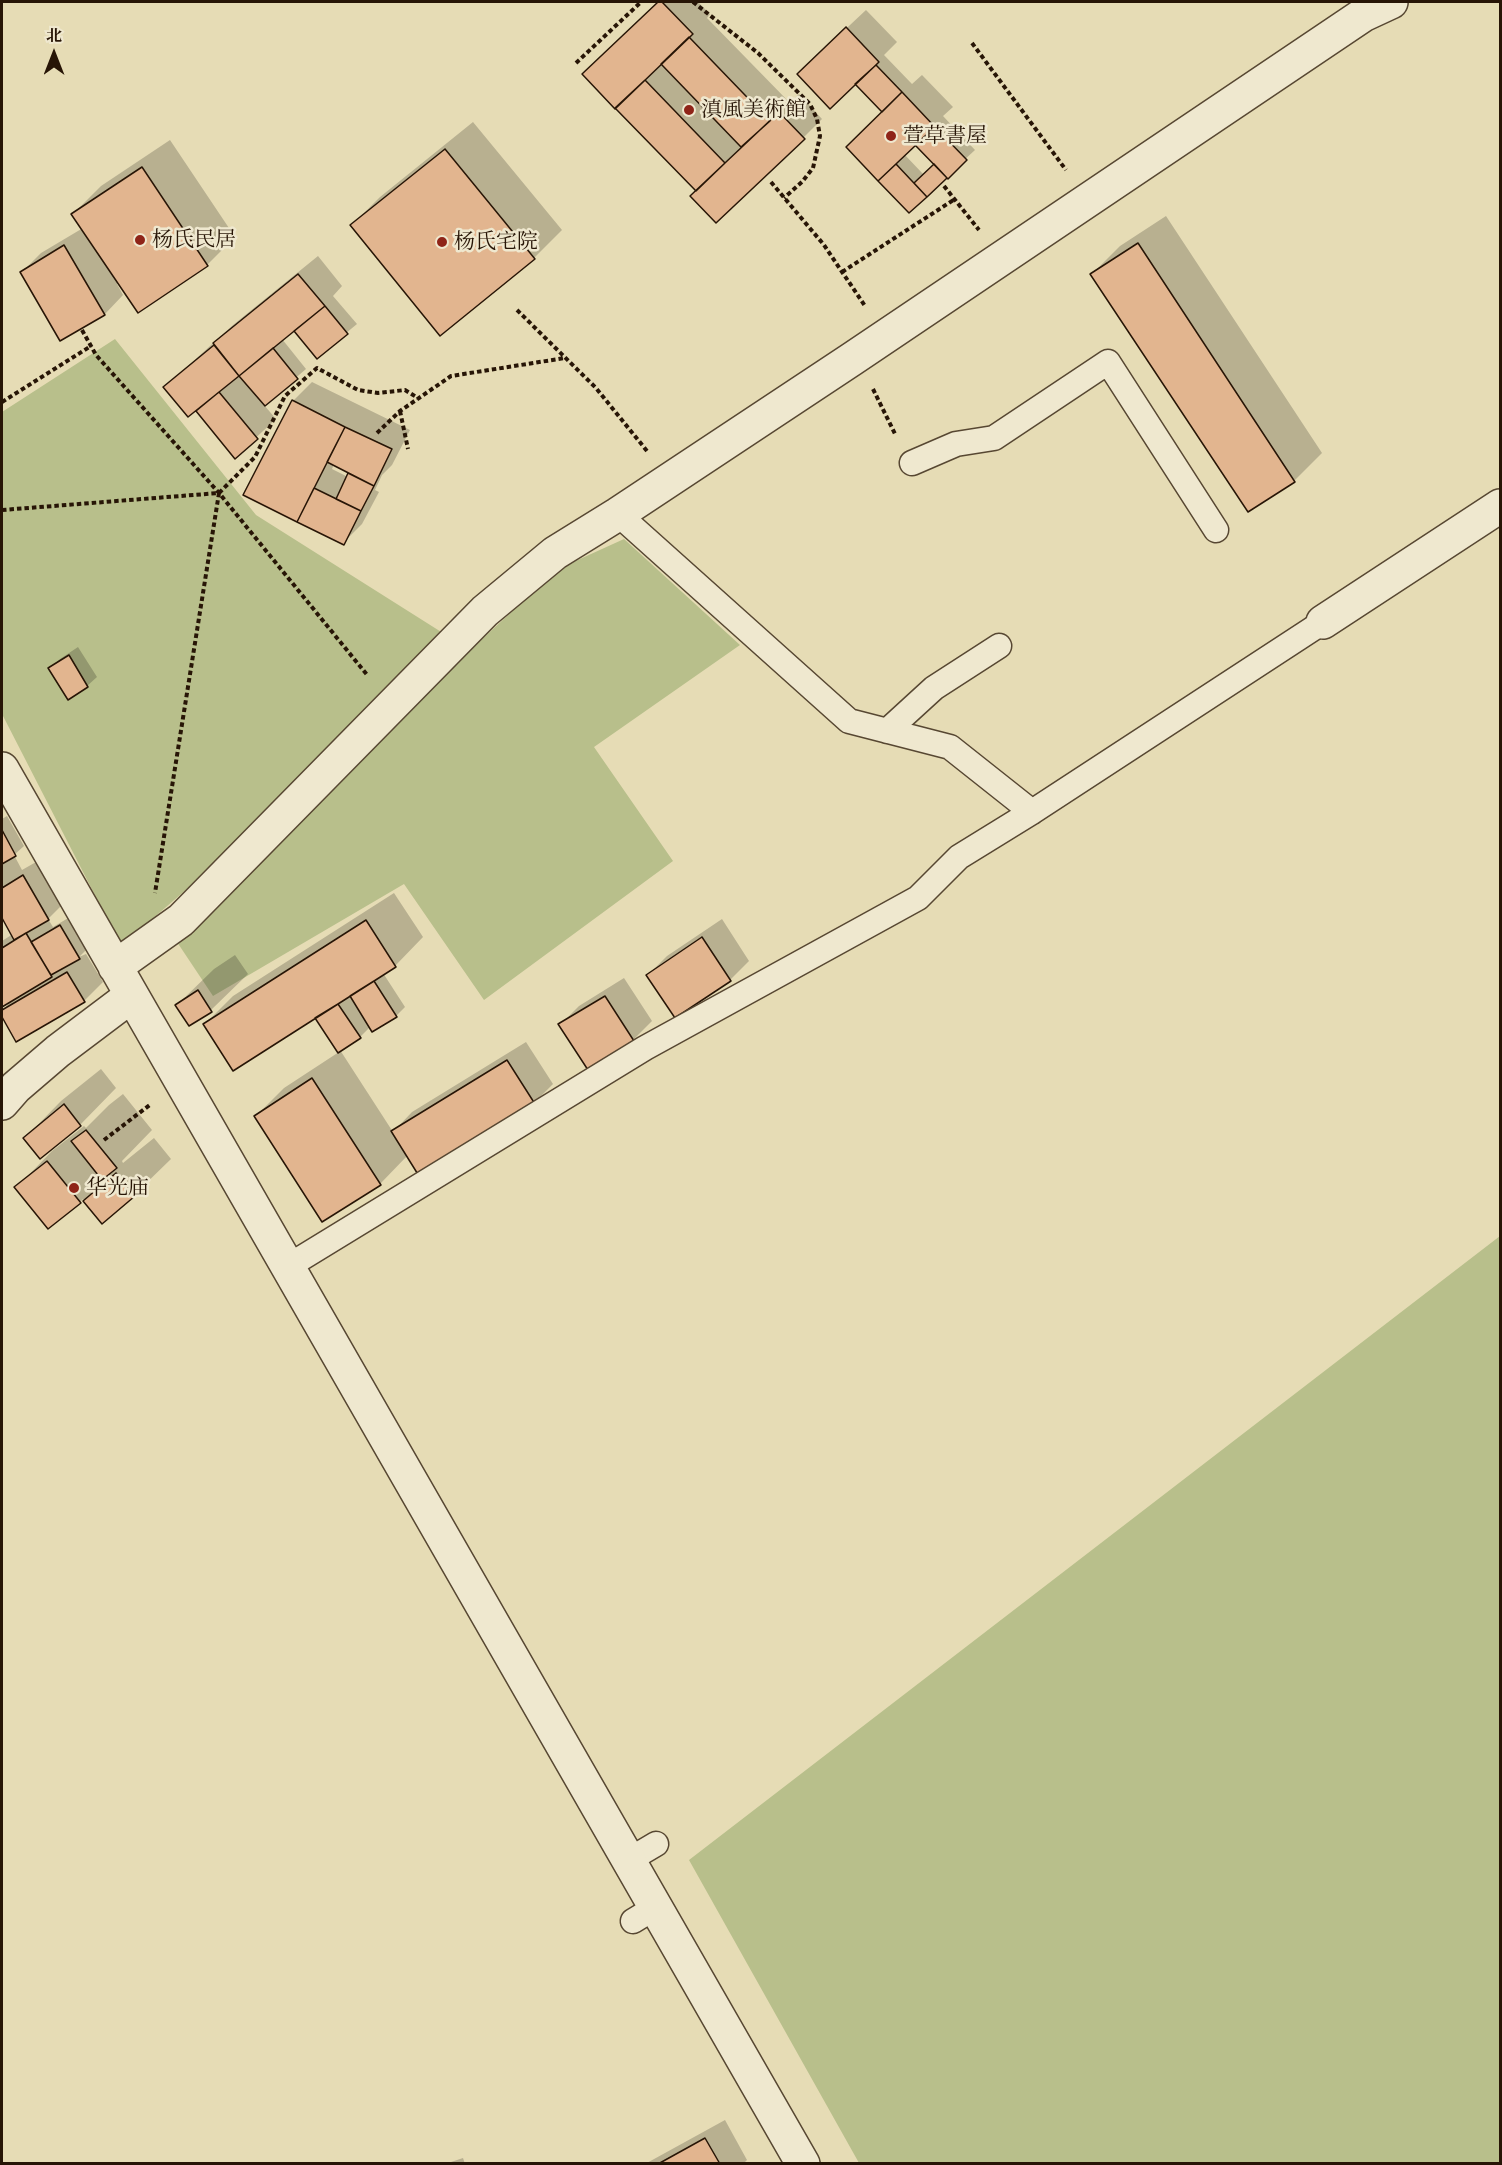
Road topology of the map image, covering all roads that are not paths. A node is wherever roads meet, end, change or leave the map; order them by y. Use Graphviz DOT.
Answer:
graph roads {
  1 [pos="1391,2"];
  2 [pos="912,464"];
  3 [pos="1500,506"];
  4 [pos="618,514"];
  5 [pos="1216,530"];
  6 [pos="1323,622"];
  7 [pos="999,646"];
  8 [pos="886,730"];
  9 [pos="2,769"];
  10 [pos="1032,812"];
  11 [pos="115,967"];
  12 [pos="131,996"];
  13 [pos="2,1103"];
  14 [pos="287,1267"];
  15 [pos="803,2163"];
  1 -- 4 [label="street"];
  2 -- 5 [label="lane"];
  3 -- 6 [label="street"];
  4 -- 8 [label="lane"];
  4 -- 11 [label="street"];
  6 -- 10 [label="lane"];
  7 -- 8 [label="lane"];
  8 -- 10 [label="lane"];
  9 -- 11 [label="street"];
  10 -- 14 [label="lane"];
  11 -- 12 [label="street"];
  12 -- 13 [label="street"];
  12 -- 14 [label="street"];
  14 -- 15 [label="street"];
}
